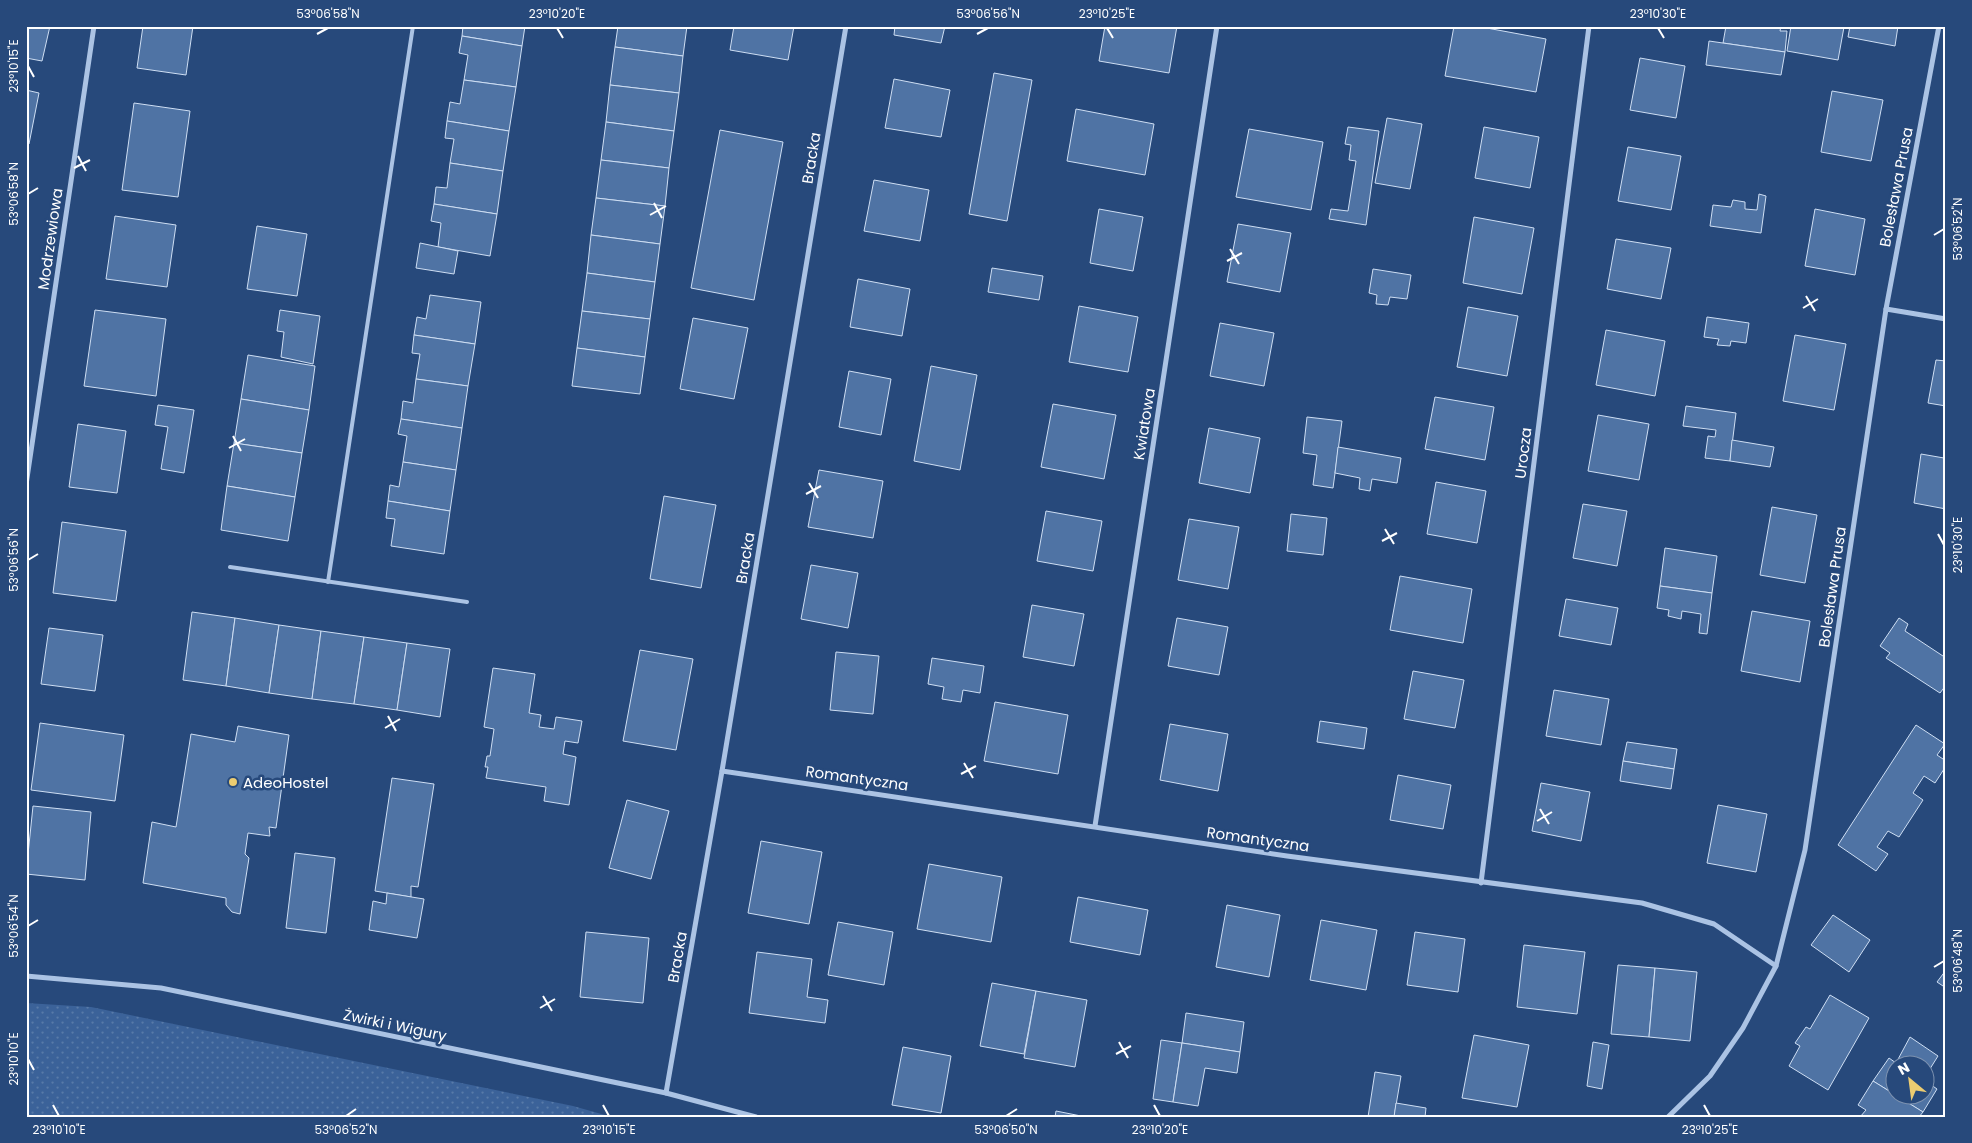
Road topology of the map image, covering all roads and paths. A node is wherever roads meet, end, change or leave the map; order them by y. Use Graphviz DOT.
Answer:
graph roads {
  1 [pos="94,26"];
  2 [pos="413,26"];
  3 [pos="846,26"];
  4 [pos="1217,26"];
  5 [pos="1589,26"];
  6 [pos="1939,26"];
  7 [pos="1886,310"];
  8 [pos="1946,319"];
  9 [pos="26,485"];
  10 [pos="230,567"];
  11 [pos="328,582"];
  12 [pos="467,602"];
  13 [pos="722,771"];
  14 [pos="1095,826"];
  15 [pos="1481,883"];
  16 [pos="1776,966"];
  17 [pos="26,976"];
  18 [pos="666,1093"];
  19 [pos="756,1117"];
  20 [pos="1668,1117"];
  1 -- 9 [label="street, Modrzewiowa"];
  2 -- 11 [label="lane"];
  3 -- 13 [label="street, Bracka"];
  4 -- 14 [label="street, Kwiatowa"];
  5 -- 15 [label="street, Urocza"];
  6 -- 7 [label="street, Bolesława Prusa"];
  7 -- 8 [label="street"];
  7 -- 16 [label="street, Bolesława Prusa"];
  10 -- 11 [label="lane"];
  11 -- 12 [label="lane"];
  13 -- 14 [label="street, Romantyczna"];
  13 -- 18 [label="street, Bracka"];
  14 -- 15 [label="street, Romantyczna"];
  15 -- 16 [label="street, Romantyczna"];
  16 -- 20 [label="street, Bolesława Prusa"];
  17 -- 18 [label="street, Żwirki i Wigury"];
  18 -- 19 [label="street, Żwirki i Wigury"];
}
